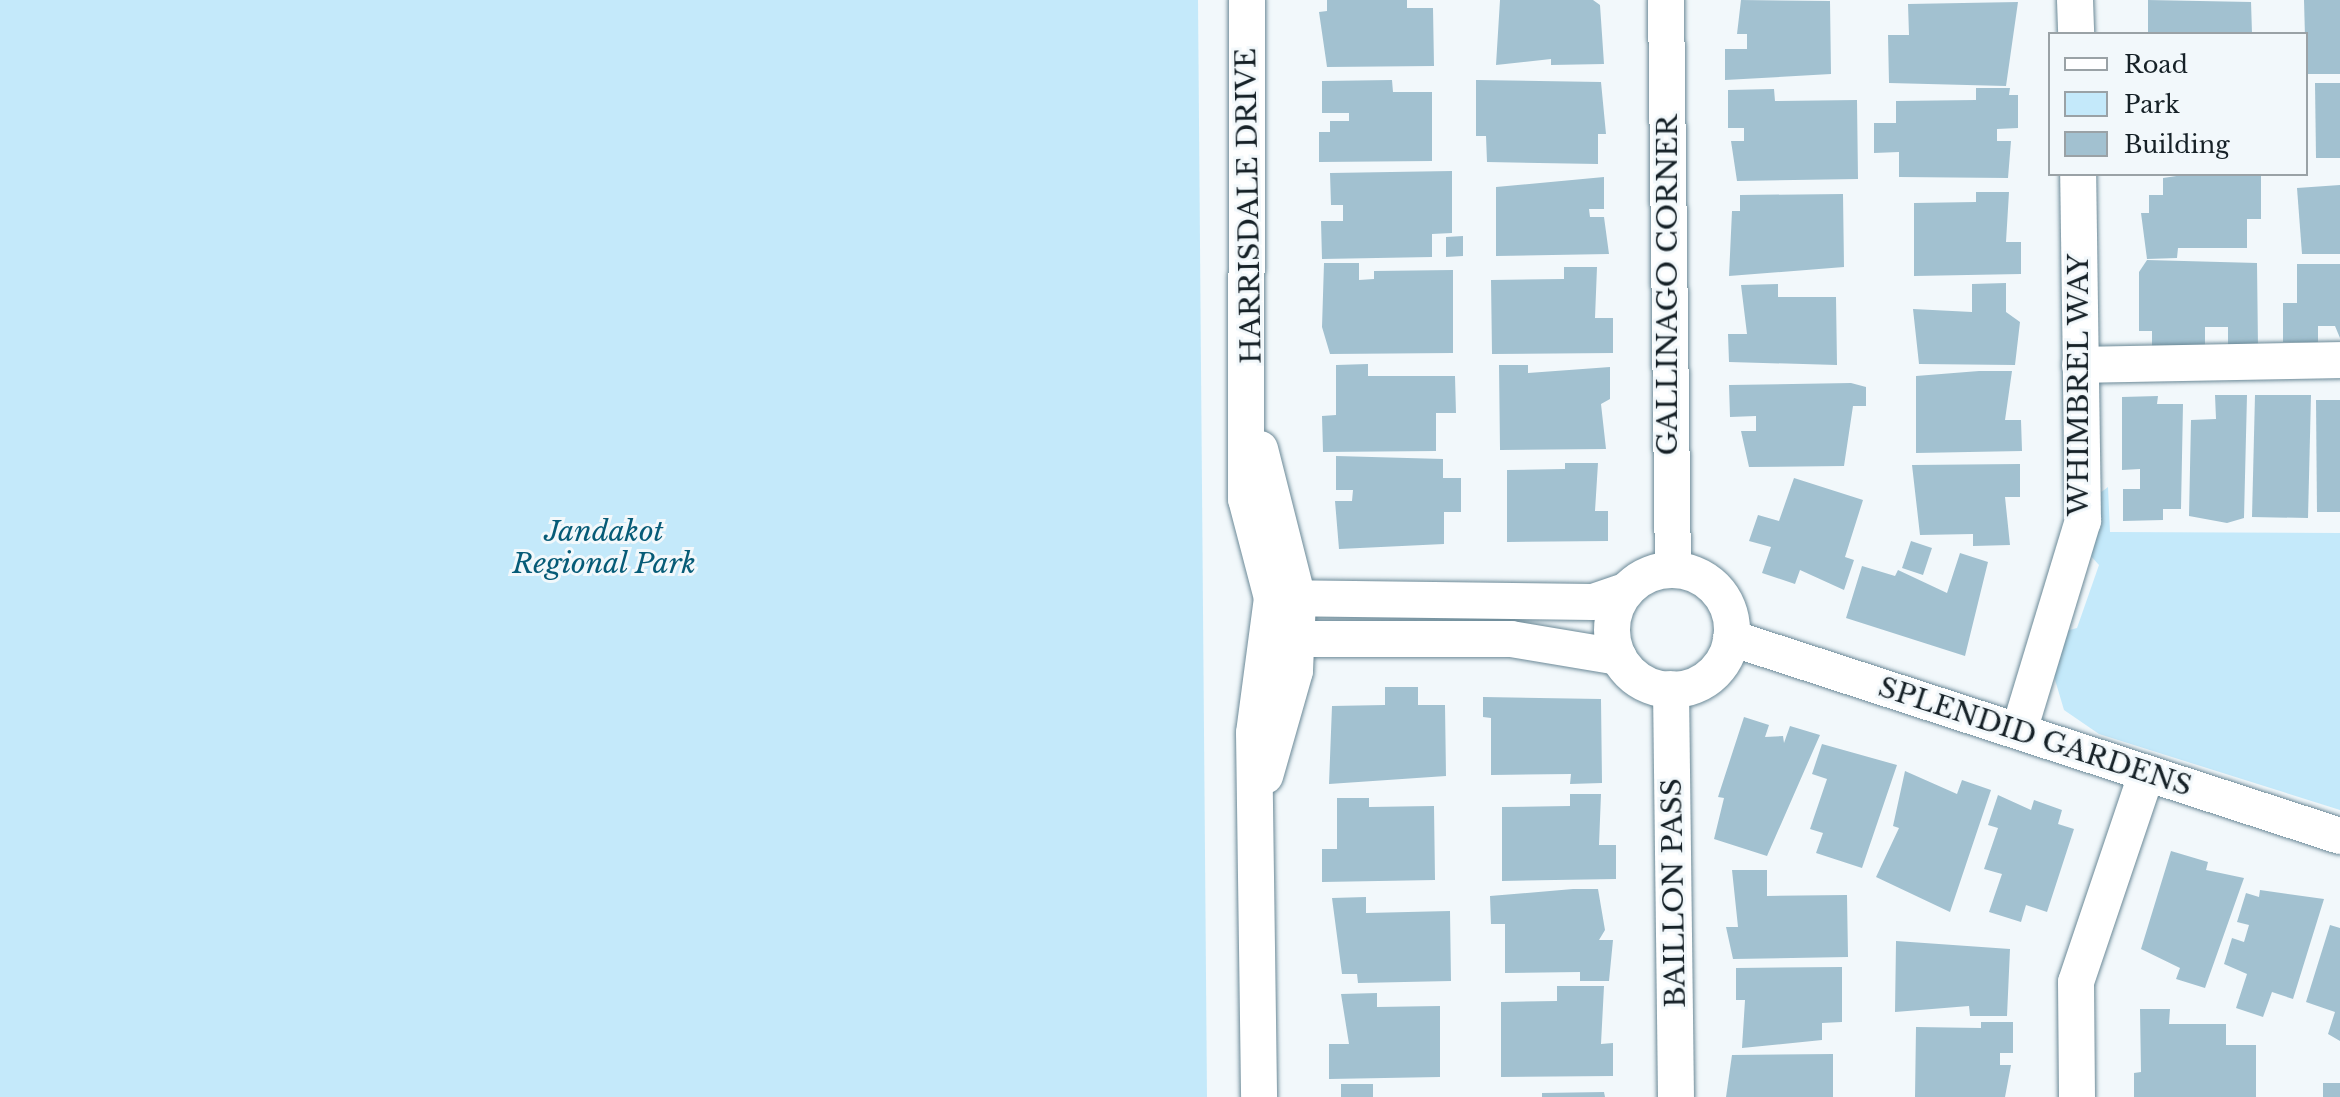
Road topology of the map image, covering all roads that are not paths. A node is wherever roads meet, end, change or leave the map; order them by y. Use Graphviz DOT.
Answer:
graph roads {
  1 [pos="1247,0"];
  2 [pos="1666,0"];
  3 [pos="2075,0"];
  4 [pos="2076,32"];
  5 [pos="2078,176"];
  6 [pos="2340,360"];
  7 [pos="2080,365"];
  8 [pos="1673,569"];
  9 [pos="1625,591"];
  10 [pos="1285,599"];
  11 [pos="1731,638"];
  12 [pos="1284,640"];
  13 [pos="1618,657"];
  14 [pos="1671,689"];
  15 [pos="2019,731"];
  16 [pos="2146,775"];
  17 [pos="2340,836"];
  18 [pos="1259,1097"];
  19 [pos="1676,1097"];
  20 [pos="2077,1097"];
  1 -- 10 [label="street, HARRISDALE DRIVE"];
  2 -- 8 [label="street, GALLINAGO CORNER"];
  3 -- 4 [label="street"];
  5 -- 7 [label="street, WHIMBREL WAY"];
  6 -- 7 [label="street"];
  7 -- 15 [label="street, WHIMBREL WAY"];
  8 -- 9 [label="street"];
  8 -- 11 [label="street"];
  9 -- 10 [label="street"];
  9 -- 13 [label="street"];
  10 -- 12 [label="street, HARRISDALE DRIVE"];
  11 -- 14 [label="street"];
  11 -- 15 [label="street, SPLENDID GARDENS"];
  12 -- 13 [label="street"];
  12 -- 18 [label="street, HARRISDALE DRIVE"];
  13 -- 14 [label="street"];
  14 -- 19 [label="street, BAILLON PASS"];
  15 -- 16 [label="street, SPLENDID GARDENS"];
  16 -- 17 [label="street, SPLENDID GARDENS"];
  16 -- 20 [label="street"];
}
